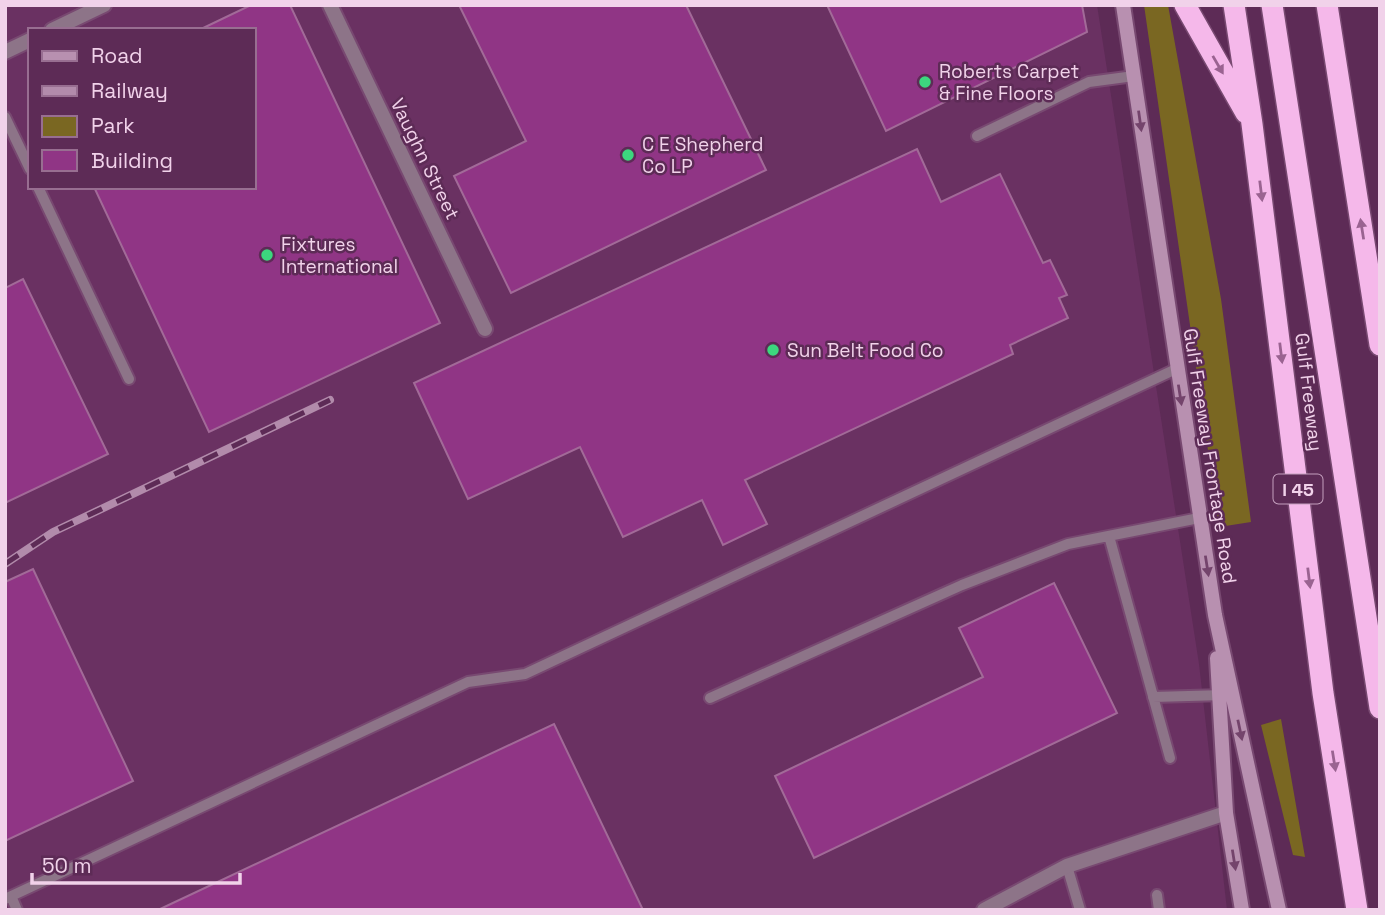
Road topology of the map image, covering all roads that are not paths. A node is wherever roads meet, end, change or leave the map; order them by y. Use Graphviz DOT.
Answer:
graph roads {
  1 [pos="104,5"];
  2 [pos="330,5"];
  3 [pos="1124,5"];
  4 [pos="1185,5"];
  5 [pos="1234,5"];
  6 [pos="1272,5"];
  7 [pos="1327,5"];
  8 [pos="1343,5"];
  9 [pos="56,28"];
  10 [pos="28,41"];
  11 [pos="1334,43"];
  12 [pos="5,52"];
  13 [pos="1134,76"];
  14 [pos="5,117"];
  15 [pos="1252,124"];
  16 [pos="977,136"];
  17 [pos="28,165"];
  18 [pos="39,189"];
  19 [pos="485,329"];
  20 [pos="1380,345"];
  21 [pos="1176,369"];
  22 [pos="129,379"];
  23 [pos="1199,517"];
  24 [pos="1109,536"];
  25 [pos="1226,695"];
  26 [pos="710,698"];
  27 [pos="1153,698"];
  28 [pos="1380,708"];
  29 [pos="1170,758"];
  30 [pos="1226,813"];
  31 [pos="1067,866"];
  32 [pos="1157,895"];
  33 [pos="8,897"];
  34 [pos="1005,905"];
  35 [pos="17,910"];
  36 [pos="984,910"];
  37 [pos="1080,910"];
  38 [pos="1159,910"];
  39 [pos="1242,910"];
  40 [pos="1279,910"];
  41 [pos="1357,910"];
  1 -- 9 [label="street"];
  2 -- 19 [label="street, Vaughn Street"];
  3 -- 13 [label="main road, Gulf Freeway Frontage Road"];
  4 -- 15 [label="highway, one-way"];
  5 -- 15 [label="highway, Gulf Freeway / I 45"];
  6 -- 28 [label="highway, Gulf Freeway"];
  7 -- 11 [label="highway"];
  8 -- 11 [label="highway"];
  10 -- 12 [label="street"];
  20 -- 11 [label="highway, one-way"];
  13 -- 16 [label="lane"];
  13 -- 21 [label="main road, Gulf Freeway Frontage Road, one-way"];
  14 -- 17 [label="lane"];
  15 -- 41 [label="highway, Gulf Freeway / I 45, one-way"];
  18 -- 22 [label="lane"];
  21 -- 23 [label="main road, Gulf Freeway Frontage Road, one-way"];
  21 -- 33 [label="lane"];
  23 -- 24 [label="lane"];
  23 -- 25 [label="main road, Gulf Freeway Frontage Road, one-way"];
  24 -- 26 [label="lane"];
  24 -- 27 [label="lane"];
  25 -- 27 [label="lane"];
  25 -- 30 [label="main road"];
  25 -- 40 [label="main road, one-way"];
  27 -- 29 [label="lane"];
  30 -- 31 [label="street"];
  30 -- 39 [label="main road, one-way"];
  31 -- 34 [label="street"];
  31 -- 37 [label="lane"];
  32 -- 38 [label="lane"];
  33 -- 35 [label="lane"];
  34 -- 36 [label="street"];
}
